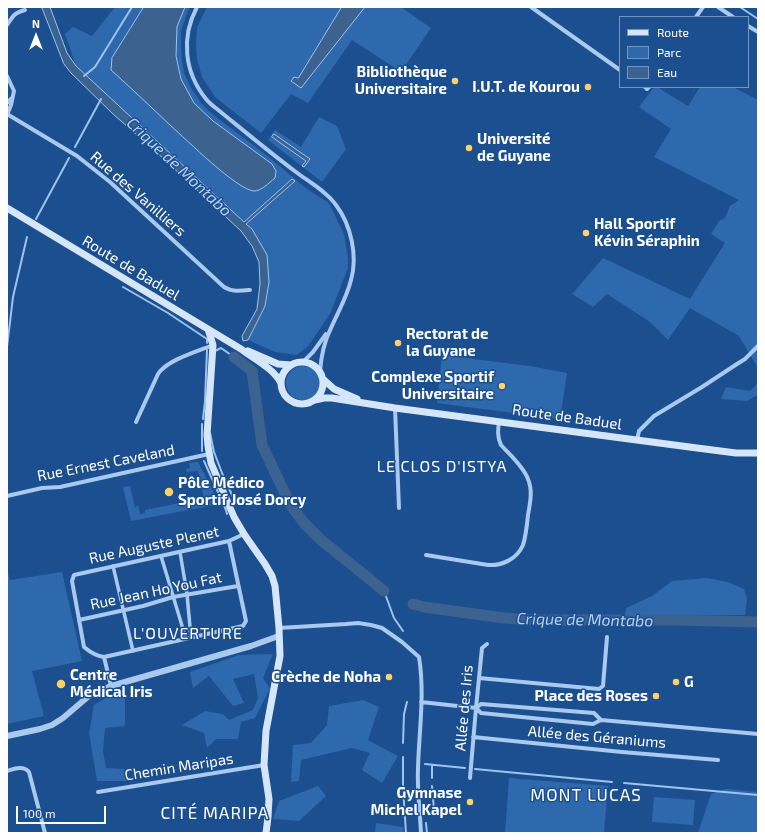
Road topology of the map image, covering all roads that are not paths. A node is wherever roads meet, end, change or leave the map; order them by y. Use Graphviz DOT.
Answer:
graph roads {
  1 [pos="197,7"];
  2 [pos="531,7"];
  3 [pos="703,7"];
  4 [pos="718,7"];
  5 [pos="25,10"];
  6 [pos="697,16"];
  7 [pos="732,16"];
  8 [pos="7,25"];
  9 [pos="749,27"];
  10 [pos="758,32"];
  11 [pos="619,69"];
  12 [pos="7,76"];
  13 [pos="13,97"];
  14 [pos="7,103"];
  15 [pos="7,114"];
  16 [pos="7,208"];
  17 [pos="250,290"];
  18 [pos="208,329"];
  19 [pos="330,329"];
  20 [pos="230,343"];
  21 [pos="213,345"];
  22 [pos="758,346"];
  23 [pos="241,349"];
  24 [pos="303,362"];
  25 [pos="292,365"];
  26 [pos="322,375"];
  27 [pos="281,383"];
  28 [pos="315,400"];
  29 [pos="372,404"];
  30 [pos="395,408"];
  31 [pos="499,421"];
  32 [pos="136,422"];
  33 [pos="637,440"];
  34 [pos="758,453"];
  35 [pos="209,454"];
  36 [pos="7,496"];
  37 [pos="400,508"];
  38 [pos="244,534"];
  39 [pos="228,541"];
  40 [pos="180,552"];
  41 [pos="161,556"];
  42 [pos="426,556"];
  43 [pos="113,566"];
  44 [pos="238,586"];
  45 [pos="187,594"];
  46 [pos="173,597"];
  47 [pos="124,610"];
  48 [pos="79,620"];
  49 [pos="279,628"];
  50 [pos="279,637"];
  51 [pos="607,637"];
  52 [pos="192,638"];
  53 [pos="186,639"];
  54 [pos="487,644"];
  55 [pos="133,651"];
  56 [pos="104,657"];
  57 [pos="479,678"];
  58 [pos="111,686"];
  59 [pos="421,702"];
  60 [pos="476,708"];
  61 [pos="602,720"];
  62 [pos="758,734"];
  63 [pos="7,736"];
  64 [pos="473,737"];
  65 [pos="718,760"];
  66 [pos="264,765"];
  67 [pos="7,771"];
  68 [pos="470,778"];
  69 [pos="98,792"];
  70 [pos="45,833"];
  71 [pos="266,833"];
  72 [pos="421,833"];
  1 -- 19 [label="street"];
  2 -- 11 [label="street"];
  3 -- 6 [label="street"];
  4 -- 7 [label="street"];
  5 -- 8 [label="street"];
  9 -- 10 [label="street"];
  12 -- 13 [label="street"];
  13 -- 14 [label="street"];
  13 -- 15 [label="street"];
  15 -- 17 [label="street, Rue des Vanilliers"];
  16 -- 18 [label="main road, Route de Baduel"];
  18 -- 20 [label="main road, Route de Baduel"];
  18 -- 21 [label="main road"];
  19 -- 24 [label="street"];
  19 -- 26 [label="street"];
  20 -- 21 [label="main road"];
  20 -- 23 [label="main road, Route de Baduel"];
  21 -- 32 [label="street"];
  21 -- 35 [label="main road"];
  22 -- 33 [label="street"];
  23 -- 25 [label="main road, Route de Baduel"];
  23 -- 27 [label="main road, Route de Baduel"];
  24 -- 25 [label="main road"];
  24 -- 26 [label="main road"];
  25 -- 27 [label="main road"];
  26 -- 28 [label="main road"];
  26 -- 29 [label="main road, Route de Baduel"];
  27 -- 28 [label="main road"];
  28 -- 29 [label="main road, Route de Baduel"];
  29 -- 30 [label="main road, Route de Baduel"];
  30 -- 31 [label="main road, Route de Baduel"];
  30 -- 37 [label="street"];
  31 -- 33 [label="main road, Route de Baduel"];
  31 -- 42 [label="street"];
  33 -- 34 [label="main road, Route de Baduel"];
  35 -- 36 [label="street, Rue Ernest Caveland"];
  35 -- 38 [label="main road"];
  38 -- 39 [label="street, Rue Auguste Plenet"];
  38 -- 49 [label="main road"];
  39 -- 40 [label="street, Rue Auguste Plenet"];
  39 -- 44 [label="street"];
  40 -- 41 [label="street, Rue Auguste Plenet"];
  40 -- 45 [label="street"];
  41 -- 43 [label="street, Rue Auguste Plenet"];
  41 -- 46 [label="street"];
  43 -- 47 [label="street"];
  43 -- 48 [label="street, Rue Auguste Plenet"];
  44 -- 45 [label="street, Rue Jean Ho You Fat"];
  44 -- 52 [label="street"];
  45 -- 46 [label="street, Rue Jean Ho You Fat"];
  45 -- 52 [label="street"];
  46 -- 47 [label="street, Rue Jean Ho You Fat"];
  46 -- 53 [label="street"];
  47 -- 48 [label="street, Rue Jean Ho You Fat"];
  47 -- 55 [label="street"];
  48 -- 56 [label="street"];
  49 -- 50 [label="main road"];
  49 -- 59 [label="street"];
  50 -- 58 [label="street"];
  50 -- 66 [label="main road"];
  51 -- 57 [label="street"];
  52 -- 53 [label="street"];
  53 -- 55 [label="street"];
  54 -- 57 [label="street, Allée des Iris"];
  55 -- 56 [label="street"];
  56 -- 58 [label="street"];
  57 -- 60 [label="street, Allée des Iris"];
  58 -- 63 [label="street"];
  59 -- 60 [label="street"];
  59 -- 72 [label="street"];
  60 -- 61 [label="street"];
  60 -- 61 [label="street"];
  60 -- 64 [label="street, Allée des Iris"];
  61 -- 62 [label="street"];
  64 -- 65 [label="street, Allée des Géraniums"];
  64 -- 68 [label="street, Allée des Iris"];
  66 -- 69 [label="street, Chemin Maripas"];
  66 -- 71 [label="main road"];
  67 -- 70 [label="street"];
}
